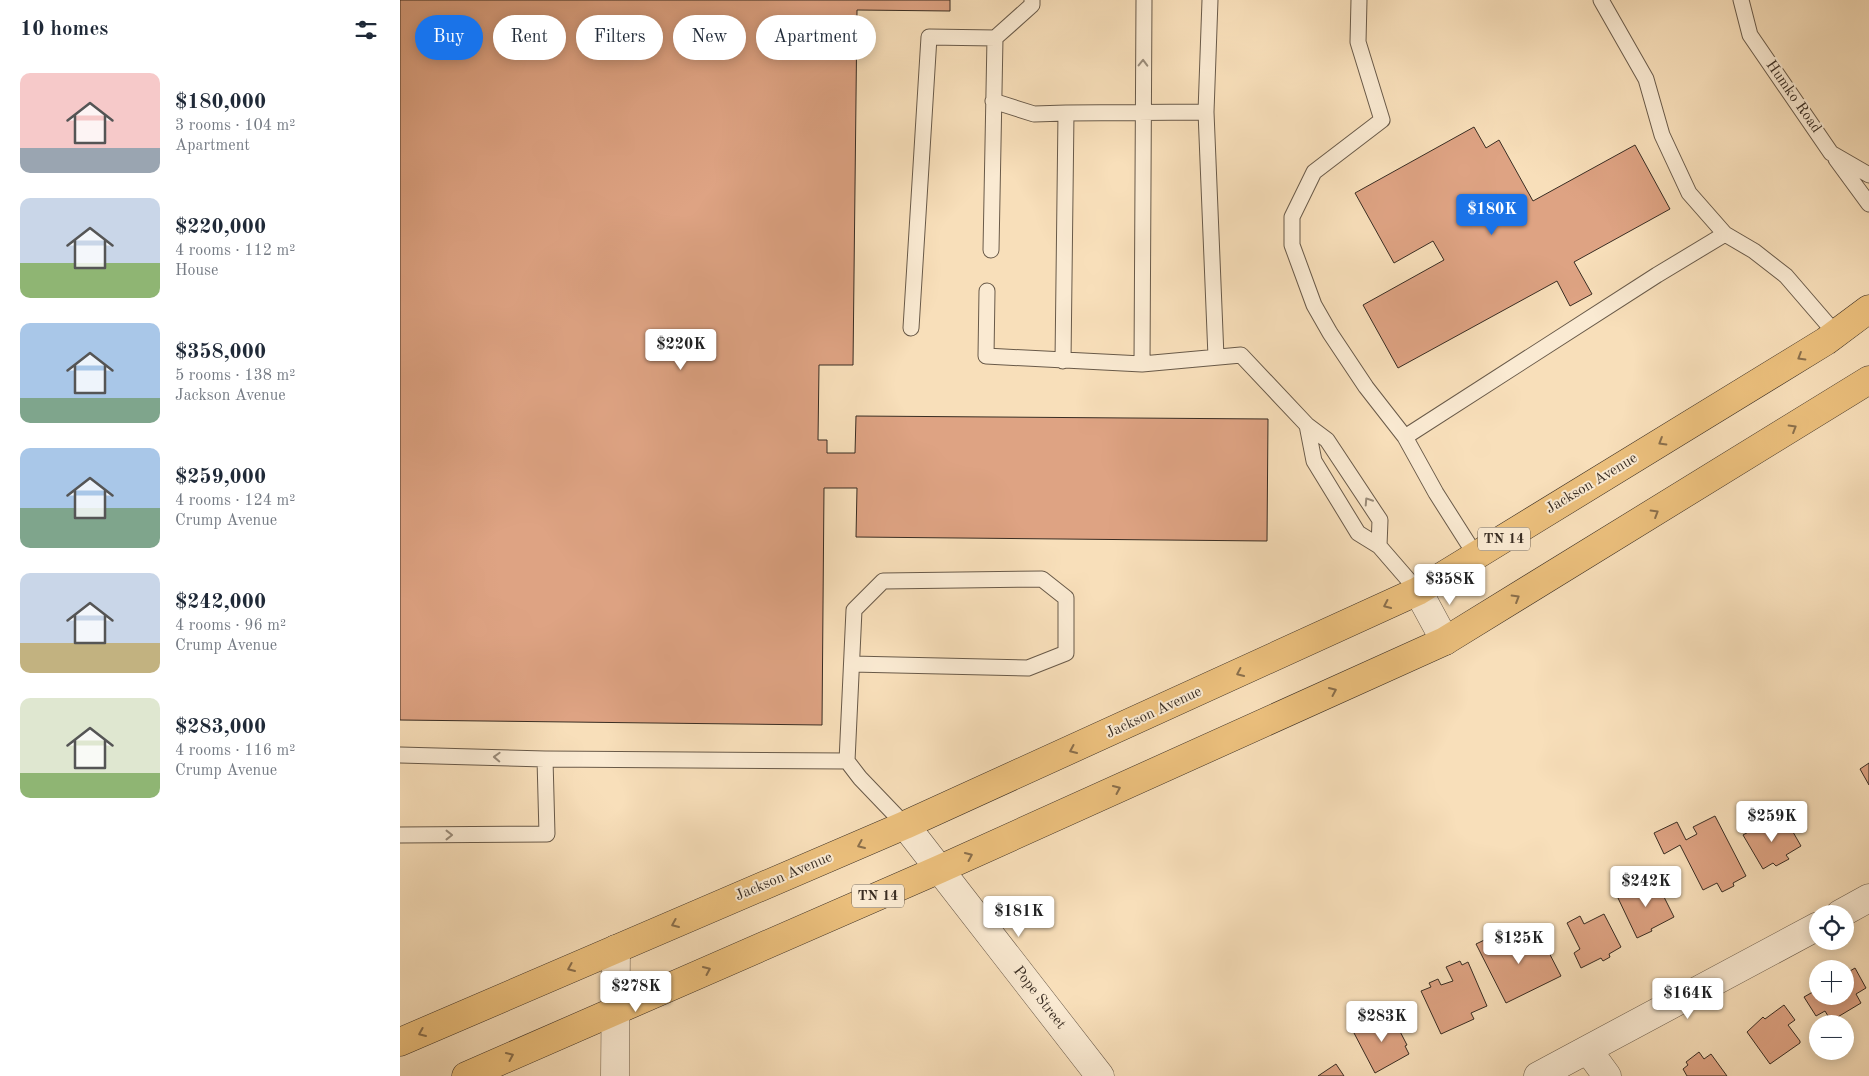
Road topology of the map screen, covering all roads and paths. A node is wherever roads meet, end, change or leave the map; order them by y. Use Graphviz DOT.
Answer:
graph roads {
  1 [pos="1032,0"];
  2 [pos="1144,0"];
  3 [pos="1210,0"];
  4 [pos="1359,0"];
  5 [pos="1601,0"];
  6 [pos="1741,0"];
  7 [pos="994,38"];
  8 [pos="994,101"];
  9 [pos="1143,112"];
  10 [pos="1206,112"];
  11 [pos="1066,114"];
  12 [pos="1831,153"];
  13 [pos="1869,175"];
  14 [pos="1869,204"];
  15 [pos="1726,234"];
  16 [pos="991,250"];
  17 [pos="987,291"];
  18 [pos="1869,309"];
  19 [pos="911,328"];
  20 [pos="1836,334"];
  21 [pos="1216,357"];
  22 [pos="1063,361"];
  23 [pos="1142,364"];
  24 [pos="1869,380"];
  25 [pos="1307,425"];
  26 [pos="1405,437"];
  27 [pos="1379,546"];
  28 [pos="1476,556"];
  29 [pos="1418,591"];
  30 [pos="1445,641"];
  31 [pos="852,664"];
  32 [pos="400,755"];
  33 [pos="546,759"];
  34 [pos="847,761"];
  35 [pos="906,825"];
  36 [pos="400,835"];
  37 [pos="940,869"];
  38 [pos="1869,898"];
  39 [pos="1854,906"];
  40 [pos="1809,931"];
  41 [pos="616,949"];
  42 [pos="615,1010"];
  43 [pos="400,1042"];
  44 [pos="1588,1050"];
  45 [pos="466,1076"];
  46 [pos="614,1076"];
  47 [pos="1100,1076"];
  48 [pos="1538,1076"];
  49 [pos="1607,1076"];
  1 -- 7 [label="lane"];
  9 -- 2 [label="lane, one-way"];
  3 -- 10 [label="lane"];
  4 -- 26 [label="lane"];
  5 -- 15 [label="lane"];
  6 -- 12 [label="lane, Humko Road"];
  7 -- 8 [label="lane"];
  7 -- 19 [label="lane"];
  8 -- 11 [label="lane"];
  8 -- 16 [label="lane"];
  9 -- 10 [label="lane"];
  9 -- 11 [label="lane"];
  9 -- 23 [label="lane"];
  10 -- 21 [label="lane"];
  11 -- 22 [label="lane"];
  12 -- 13 [label="lane, Humko Road"];
  12 -- 14 [label="lane"];
  15 -- 20 [label="lane"];
  15 -- 26 [label="lane"];
  17 -- 22 [label="lane"];
  18 -- 20 [label="main road, Jackson Avenue / TN 14"];
  20 -- 28 [label="main road, Jackson Avenue / TN 14, one-way"];
  21 -- 23 [label="lane"];
  21 -- 25 [label="lane"];
  22 -- 23 [label="lane"];
  30 -- 24 [label="main road, TN 14, one-way"];
  25 -- 27 [label="lane"];
  27 -- 25 [label="lane, one-way"];
  26 -- 28 [label="lane"];
  27 -- 29 [label="lane"];
  28 -- 29 [label="main road, Jackson Avenue / TN 14"];
  29 -- 30 [label="street"];
  29 -- 35 [label="main road, Jackson Avenue / TN 14, one-way"];
  37 -- 30 [label="main road, TN 14, one-way"];
  31 -- 31 [label="lane"];
  31 -- 34 [label="lane"];
  33 -- 32 [label="lane, one-way"];
  33 -- 34 [label="lane"];
  36 -- 33 [label="lane, one-way"];
  34 -- 35 [label="lane"];
  35 -- 37 [label="street, Pope Street"];
  35 -- 41 [label="main road, Jackson Avenue / TN 14, one-way"];
  42 -- 37 [label="main road, TN 14, one-way"];
  37 -- 47 [label="street, Pope Street"];
  38 -- 39 [label="street"];
  40 -- 44 [label="street"];
  41 -- 42 [label="street"];
  41 -- 43 [label="main road, Jackson Avenue / TN 14, one-way"];
  45 -- 42 [label="main road, TN 14, one-way"];
  42 -- 46 [label="street"];
  44 -- 48 [label="street"];
  44 -- 49 [label="street"];
}
